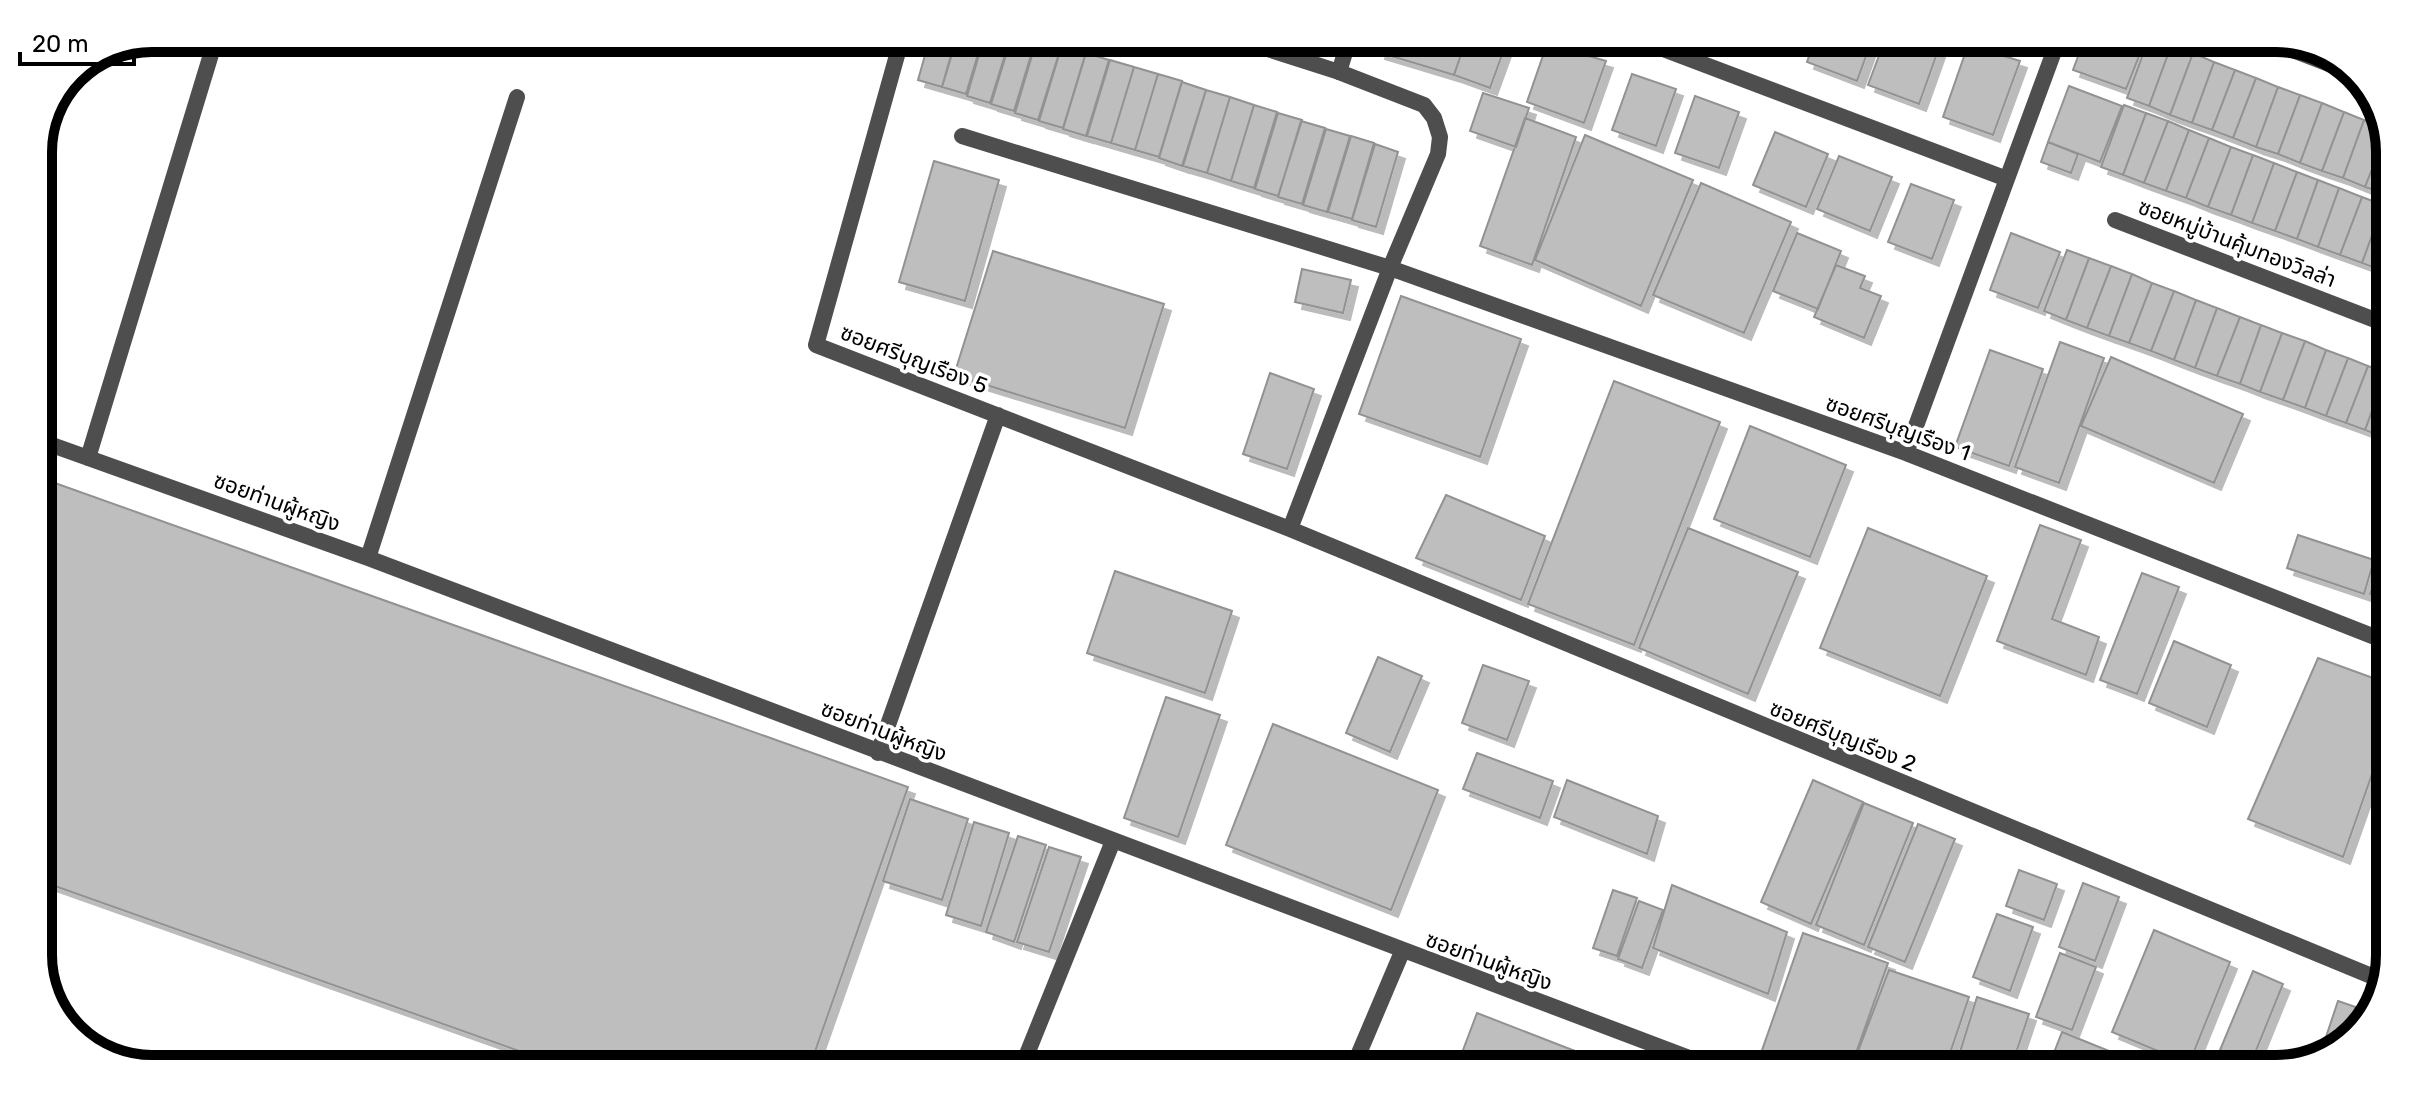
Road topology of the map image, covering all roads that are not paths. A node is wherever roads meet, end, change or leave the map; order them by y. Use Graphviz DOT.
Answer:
graph roads {
  1 [pos="212,52"];
  2 [pos="898,52"];
  3 [pos="1277,52"];
  4 [pos="1345,52"];
  5 [pos="1671,52"];
  6 [pos="2054,52"];
  7 [pos="1339,72"];
  8 [pos="517,97"];
  9 [pos="962,136"];
  10 [pos="2007,179"];
  11 [pos="2115,220"];
  12 [pos="1390,268"];
  13 [pos="2376,320"];
  14 [pos="998,415"];
  15 [pos="52,445"];
  16 [pos="1906,453"];
  17 [pos="88,458"];
  18 [pos="1290,529"];
  19 [pos="368,558"];
  20 [pos="2376,637"];
  21 [pos="878,753"];
  22 [pos="1113,841"];
  23 [pos="1402,952"];
  24 [pos="2373,977"];
  25 [pos="1027,1055"];
  26 [pos="1358,1055"];
  27 [pos="1660,1055"];
  1 -- 17 [label="street"];
  2 -- 14 [label="street, ซอยศรีบุญเรือง 5"];
  3 -- 7 [label="street"];
  4 -- 7 [label="street"];
  5 -- 10 [label="street"];
  6 -- 10 [label="street"];
  7 -- 12 [label="street"];
  8 -- 19 [label="street"];
  9 -- 12 [label="street, ซอยศรีบุญเรือง 1"];
  10 -- 16 [label="street"];
  11 -- 13 [label="street, ซอยหมู่บ้านคุ้มทองวิลล่า"];
  12 -- 16 [label="street, ซอยศรีบุญเรือง 1"];
  12 -- 18 [label="street"];
  14 -- 18 [label="street, ซอยศรีบุญเรือง 5"];
  14 -- 21 [label="street"];
  15 -- 17 [label="street, ซอยท่านผู้หญิง"];
  16 -- 20 [label="street, ซอยศรีบุญเรือง 1"];
  17 -- 19 [label="street, ซอยท่านผู้หญิง"];
  18 -- 24 [label="street, ซอยศรีบุญเรือง 2"];
  19 -- 21 [label="street, ซอยท่านผู้หญิง"];
  21 -- 22 [label="street, ซอยท่านผู้หญิง"];
  22 -- 23 [label="street, ซอยท่านผู้หญิง"];
  22 -- 25 [label="street"];
  23 -- 26 [label="street"];
  23 -- 27 [label="street, ซอยท่านผู้หญิง"];
}
